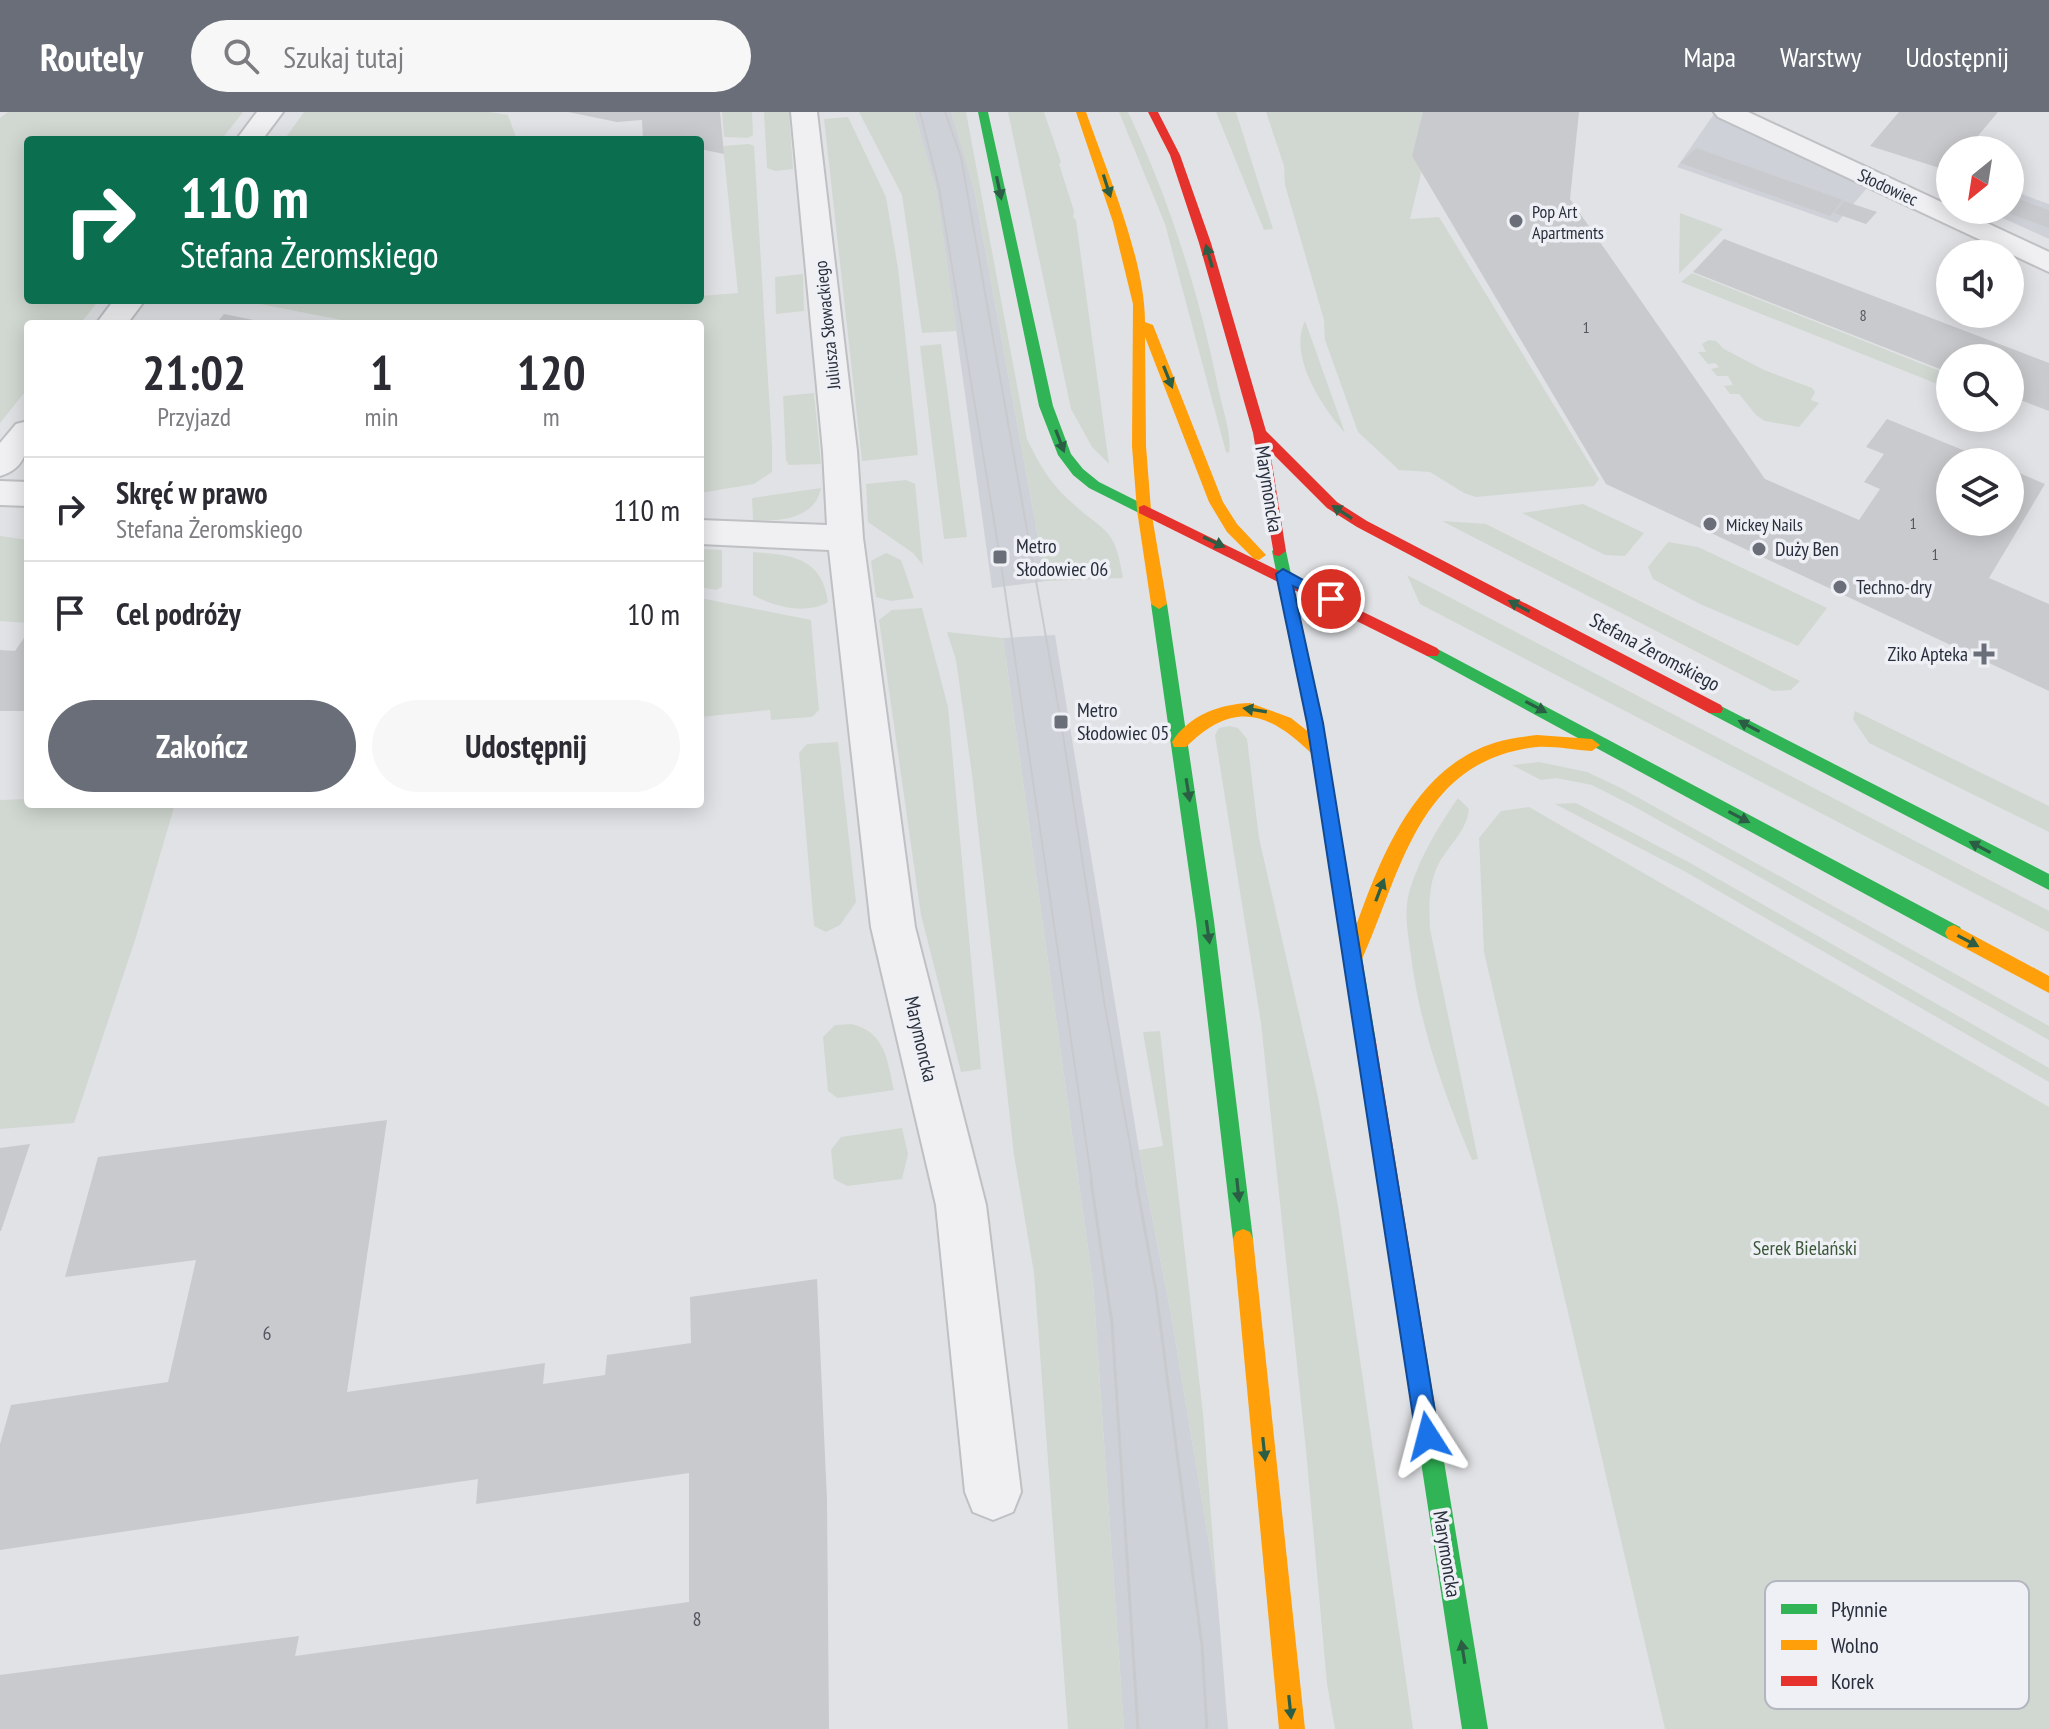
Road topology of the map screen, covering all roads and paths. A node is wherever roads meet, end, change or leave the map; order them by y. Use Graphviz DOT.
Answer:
graph roads {
  1 [pos="270,112"];
  2 [pos="804,112"];
  3 [pos="983,112"];
  4 [pos="1081,112"];
  5 [pos="1153,112"];
  6 [pos="1727,112"];
  7 [pos="1177,126"];
  8 [pos="252,136"];
  9 [pos="1175,155"];
  10 [pos="2049,263"];
  11 [pos="127,304"];
  12 [pos="1139,304"];
  13 [pos="114,320"];
  14 [pos="1260,433"];
  15 [pos="24,437"];
  16 [pos="0,465"];
  17 [pos="0,493"];
  18 [pos="24,494"];
  19 [pos="1144,510"];
  20 [pos="704,532"];
  21 [pos="845,538"];
  22 [pos="1283,574"];
  23 [pos="1180,742"];
  24 [pos="1319,750"];
  25 [pos="1621,753"];
  26 [pos="2049,883"];
  27 [pos="1352,963"];
  28 [pos="2049,985"];
  29 [pos="993,1492"];
  30 [pos="1292,1729"];
  31 [pos="1475,1729"];
  1 -- 8 [label="street"];
  2 -- 21 [label="street, Juliusza Słowackiego"];
  3 -- 19 [label="main road, one-way"];
  4 -- 12 [label="main road, one-way"];
  5 -- 9 [label="main road"];
  6 -- 10 [label="street, Słodowiec"];
  7 -- 9 [label="main road"];
  14 -- 9 [label="main road, one-way"];
  11 -- 13 [label="street"];
  12 -- 19 [label="main road"];
  12 -- 22 [label="main road, one-way"];
  14 -- 22 [label="main road, Marymoncka"];
  26 -- 14 [label="main road, Stefana Żeromskiego, one-way"];
  15 -- 16 [label="street"];
  17 -- 18 [label="street"];
  19 -- 22 [label="main road, one-way"];
  19 -- 23 [label="main road"];
  20 -- 21 [label="street"];
  21 -- 29 [label="street, Marymoncka"];
  22 -- 24 [label="main road, Marymoncka"];
  22 -- 25 [label="main road, one-way"];
  24 -- 23 [label="main road, one-way"];
  23 -- 30 [label="main road, one-way"];
  24 -- 27 [label="main road, Marymoncka"];
  27 -- 25 [label="main road, one-way"];
  25 -- 28 [label="main road, one-way"];
  31 -- 27 [label="main road, Marymoncka, one-way"];
}
